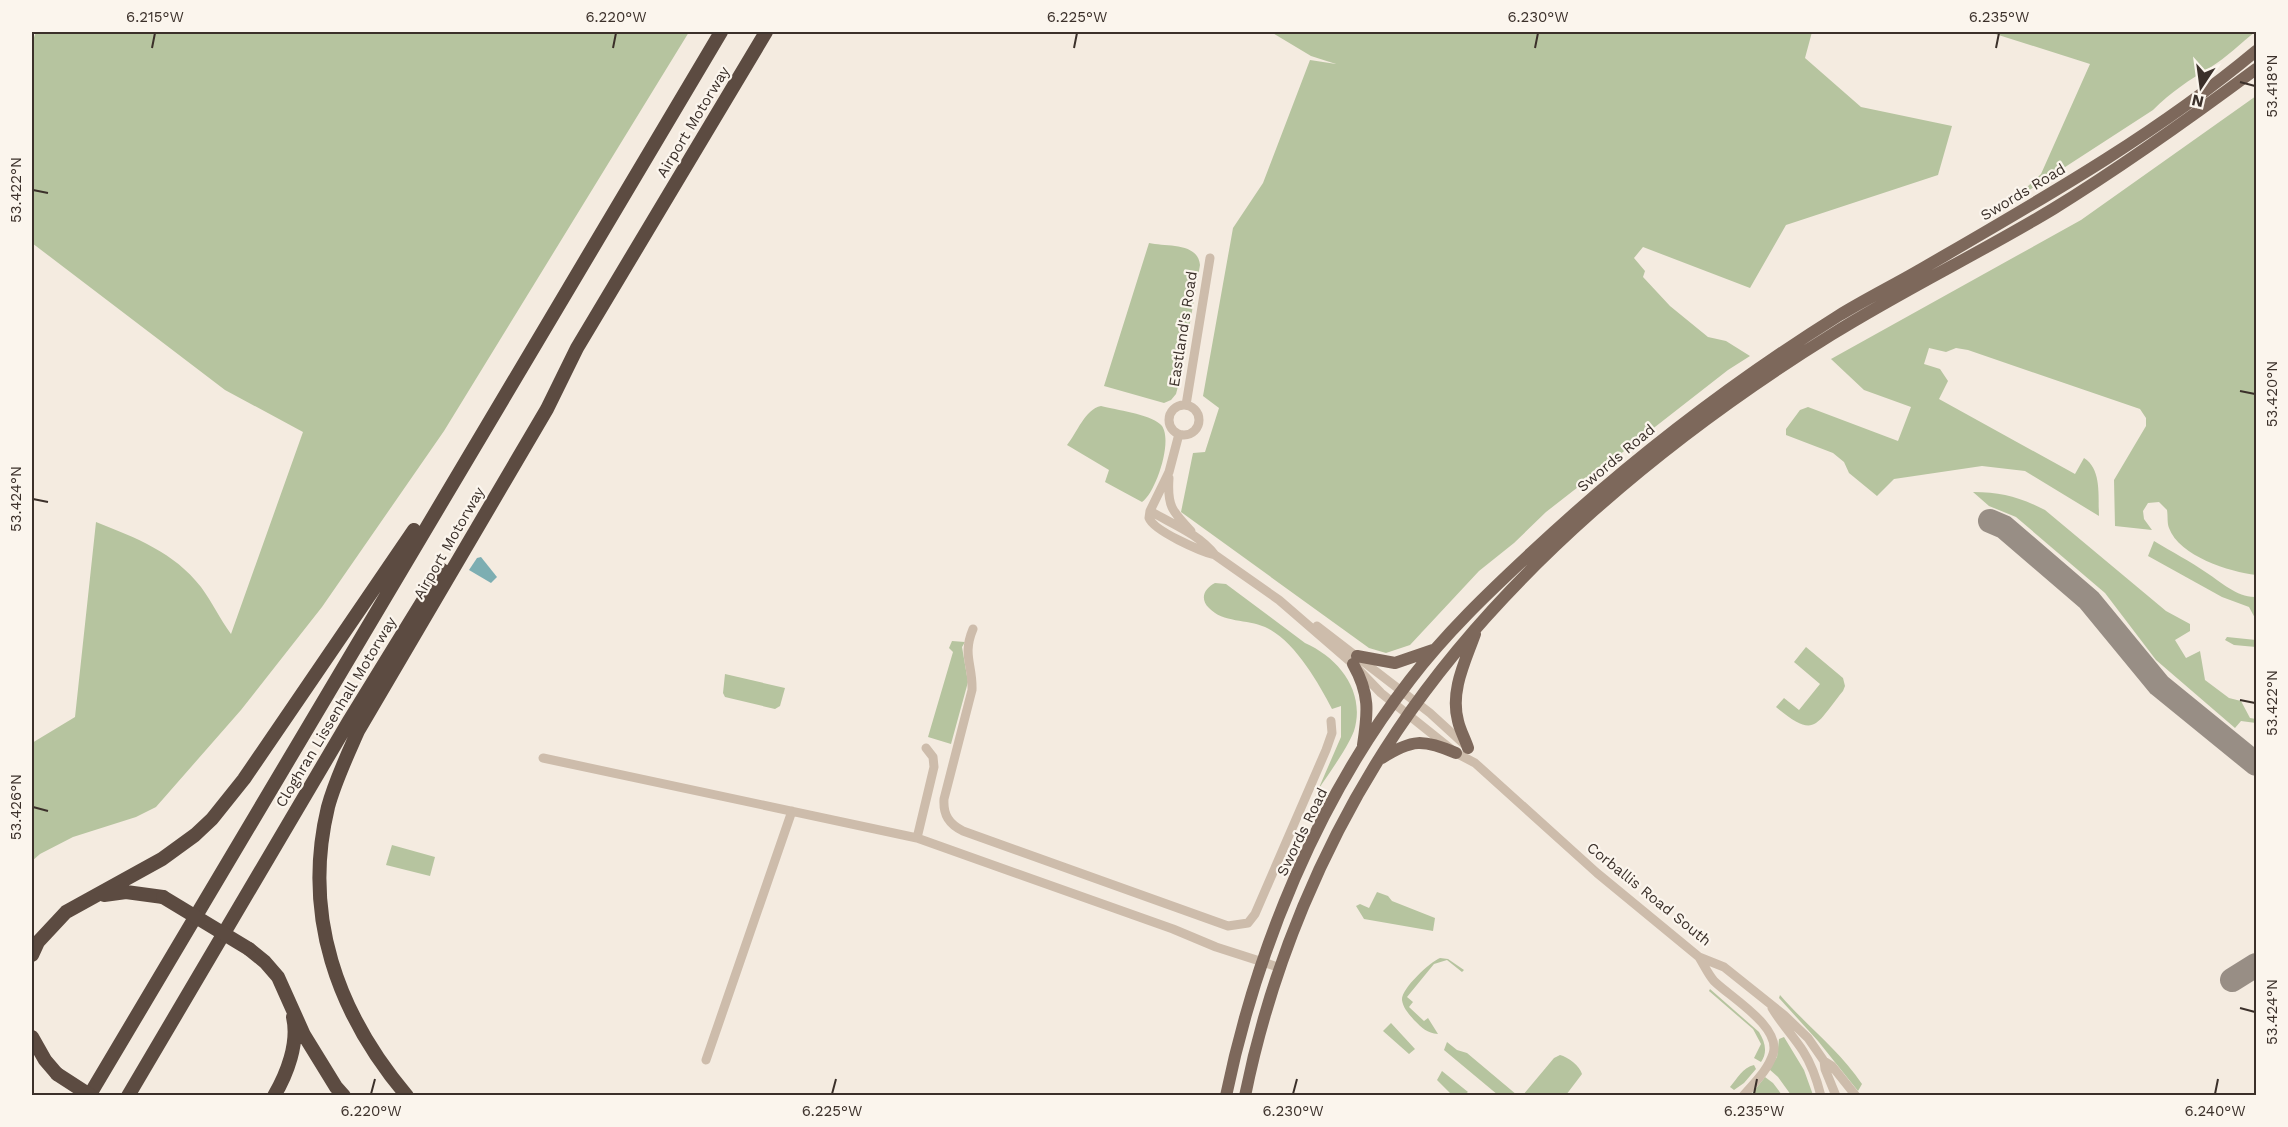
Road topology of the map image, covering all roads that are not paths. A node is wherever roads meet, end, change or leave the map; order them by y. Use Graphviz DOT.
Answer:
graph roads {
  1 [pos="721,32"];
  2 [pos="766,32"];
  3 [pos="2256,51"];
  4 [pos="2256,69"];
  5 [pos="1210,258"];
  6 [pos="577,348"];
  7 [pos="500,401"];
  8 [pos="1186,405"];
  9 [pos="1179,434"];
  10 [pos="1169,472"];
  11 [pos="1150,511"];
  12 [pos="1198,539"];
  13 [pos="1215,555"];
  14 [pos="1478,628"];
  15 [pos="973,629"];
  16 [pos="1434,650"];
  17 [pos="1355,660"];
  18 [pos="1402,691"];
  19 [pos="1394,702"];
  20 [pos="1417,703"];
  21 [pos="1409,714"];
  22 [pos="1331,721"];
  23 [pos="926,748"];
  24 [pos="1462,750"];
  25 [pos="1361,752"];
  26 [pos="543,758"];
  27 [pos="1377,761"];
  28 [pos="792,811"];
  29 [pos="917,838"];
  30 [pos="93,897"];
  31 [pos="32,955"];
  32 [pos="1699,957"];
  33 [pos="1262,962"];
  34 [pos="1281,968"];
  35 [pos="289,1000"];
  36 [pos="1771,1005"];
  37 [pos="32,1038"];
  38 [pos="706,1060"];
  39 [pos="1824,1061"];
  40 [pos="340,1091"];
  41 [pos="90,1095"];
  42 [pos="128,1095"];
  43 [pos="274,1095"];
  44 [pos="406,1095"];
  45 [pos="1226,1095"];
  46 [pos="1245,1095"];
  47 [pos="1743,1095"];
  48 [pos="1821,1095"];
  49 [pos="1836,1095"];
  50 [pos="1856,1095"];
  1 -- 7 [label="highway, Airport Motorway"];
  2 -- 6 [label="highway, Airport Motorway"];
  3 -- 16 [label="main road, Swords Road"];
  4 -- 14 [label="main road, Swords Road"];
  5 -- 8 [label="street, Eastland's Road"];
  6 -- 42 [label="highway, Cloghran Lissenhall Motorway"];
  6 -- 44 [label="highway, Airport Motorway"];
  7 -- 30 [label="highway"];
  7 -- 41 [label="highway, Cloghran Lissenhall Motorway"];
  8 -- 9 [label="street"];
  8 -- 9 [label="street"];
  9 -- 10 [label="street"];
  10 -- 11 [label="street"];
  10 -- 12 [label="street"];
  11 -- 12 [label="street"];
  11 -- 13 [label="street"];
  12 -- 13 [label="street"];
  13 -- 17 [label="street"];
  14 -- 20 [label="main road, Swords Road"];
  14 -- 24 [label="main road"];
  15 -- 22 [label="street"];
  16 -- 17 [label="main road"];
  16 -- 18 [label="main road, Swords Road"];
  17 -- 18 [label="street"];
  17 -- 19 [label="street"];
  17 -- 25 [label="main road"];
  18 -- 19 [label="main road, Swords Road"];
  18 -- 20 [label="street, Corballis Road South"];
  19 -- 21 [label="street, Corballis Road South"];
  19 -- 25 [label="main road, Swords Road"];
  20 -- 21 [label="main road, Swords Road"];
  20 -- 24 [label="street, Corballis Road South"];
  21 -- 24 [label="street, Corballis Road South"];
  21 -- 27 [label="main road, Swords Road"];
  23 -- 29 [label="street"];
  24 -- 27 [label="main road"];
  24 -- 32 [label="street, Corballis Road South"];
  25 -- 33 [label="main road, Swords Road"];
  26 -- 28 [label="street"];
  27 -- 34 [label="main road, Swords Road"];
  28 -- 29 [label="street"];
  28 -- 38 [label="street"];
  29 -- 33 [label="street"];
  30 -- 31 [label="highway"];
  30 -- 35 [label="highway, bridge"];
  32 -- 36 [label="street, Corballis Road South"];
  32 -- 47 [label="street"];
  33 -- 34 [label="street"];
  33 -- 45 [label="main road, Swords Road"];
  34 -- 46 [label="main road, Swords Road"];
  35 -- 40 [label="highway"];
  35 -- 43 [label="highway"];
  36 -- 39 [label="street, Corballis Road South"];
  36 -- 48 [label="street"];
  37 -- 41 [label="highway, bridge"];
  39 -- 49 [label="street"];
  39 -- 50 [label="street, Corballis Road South"];
}
